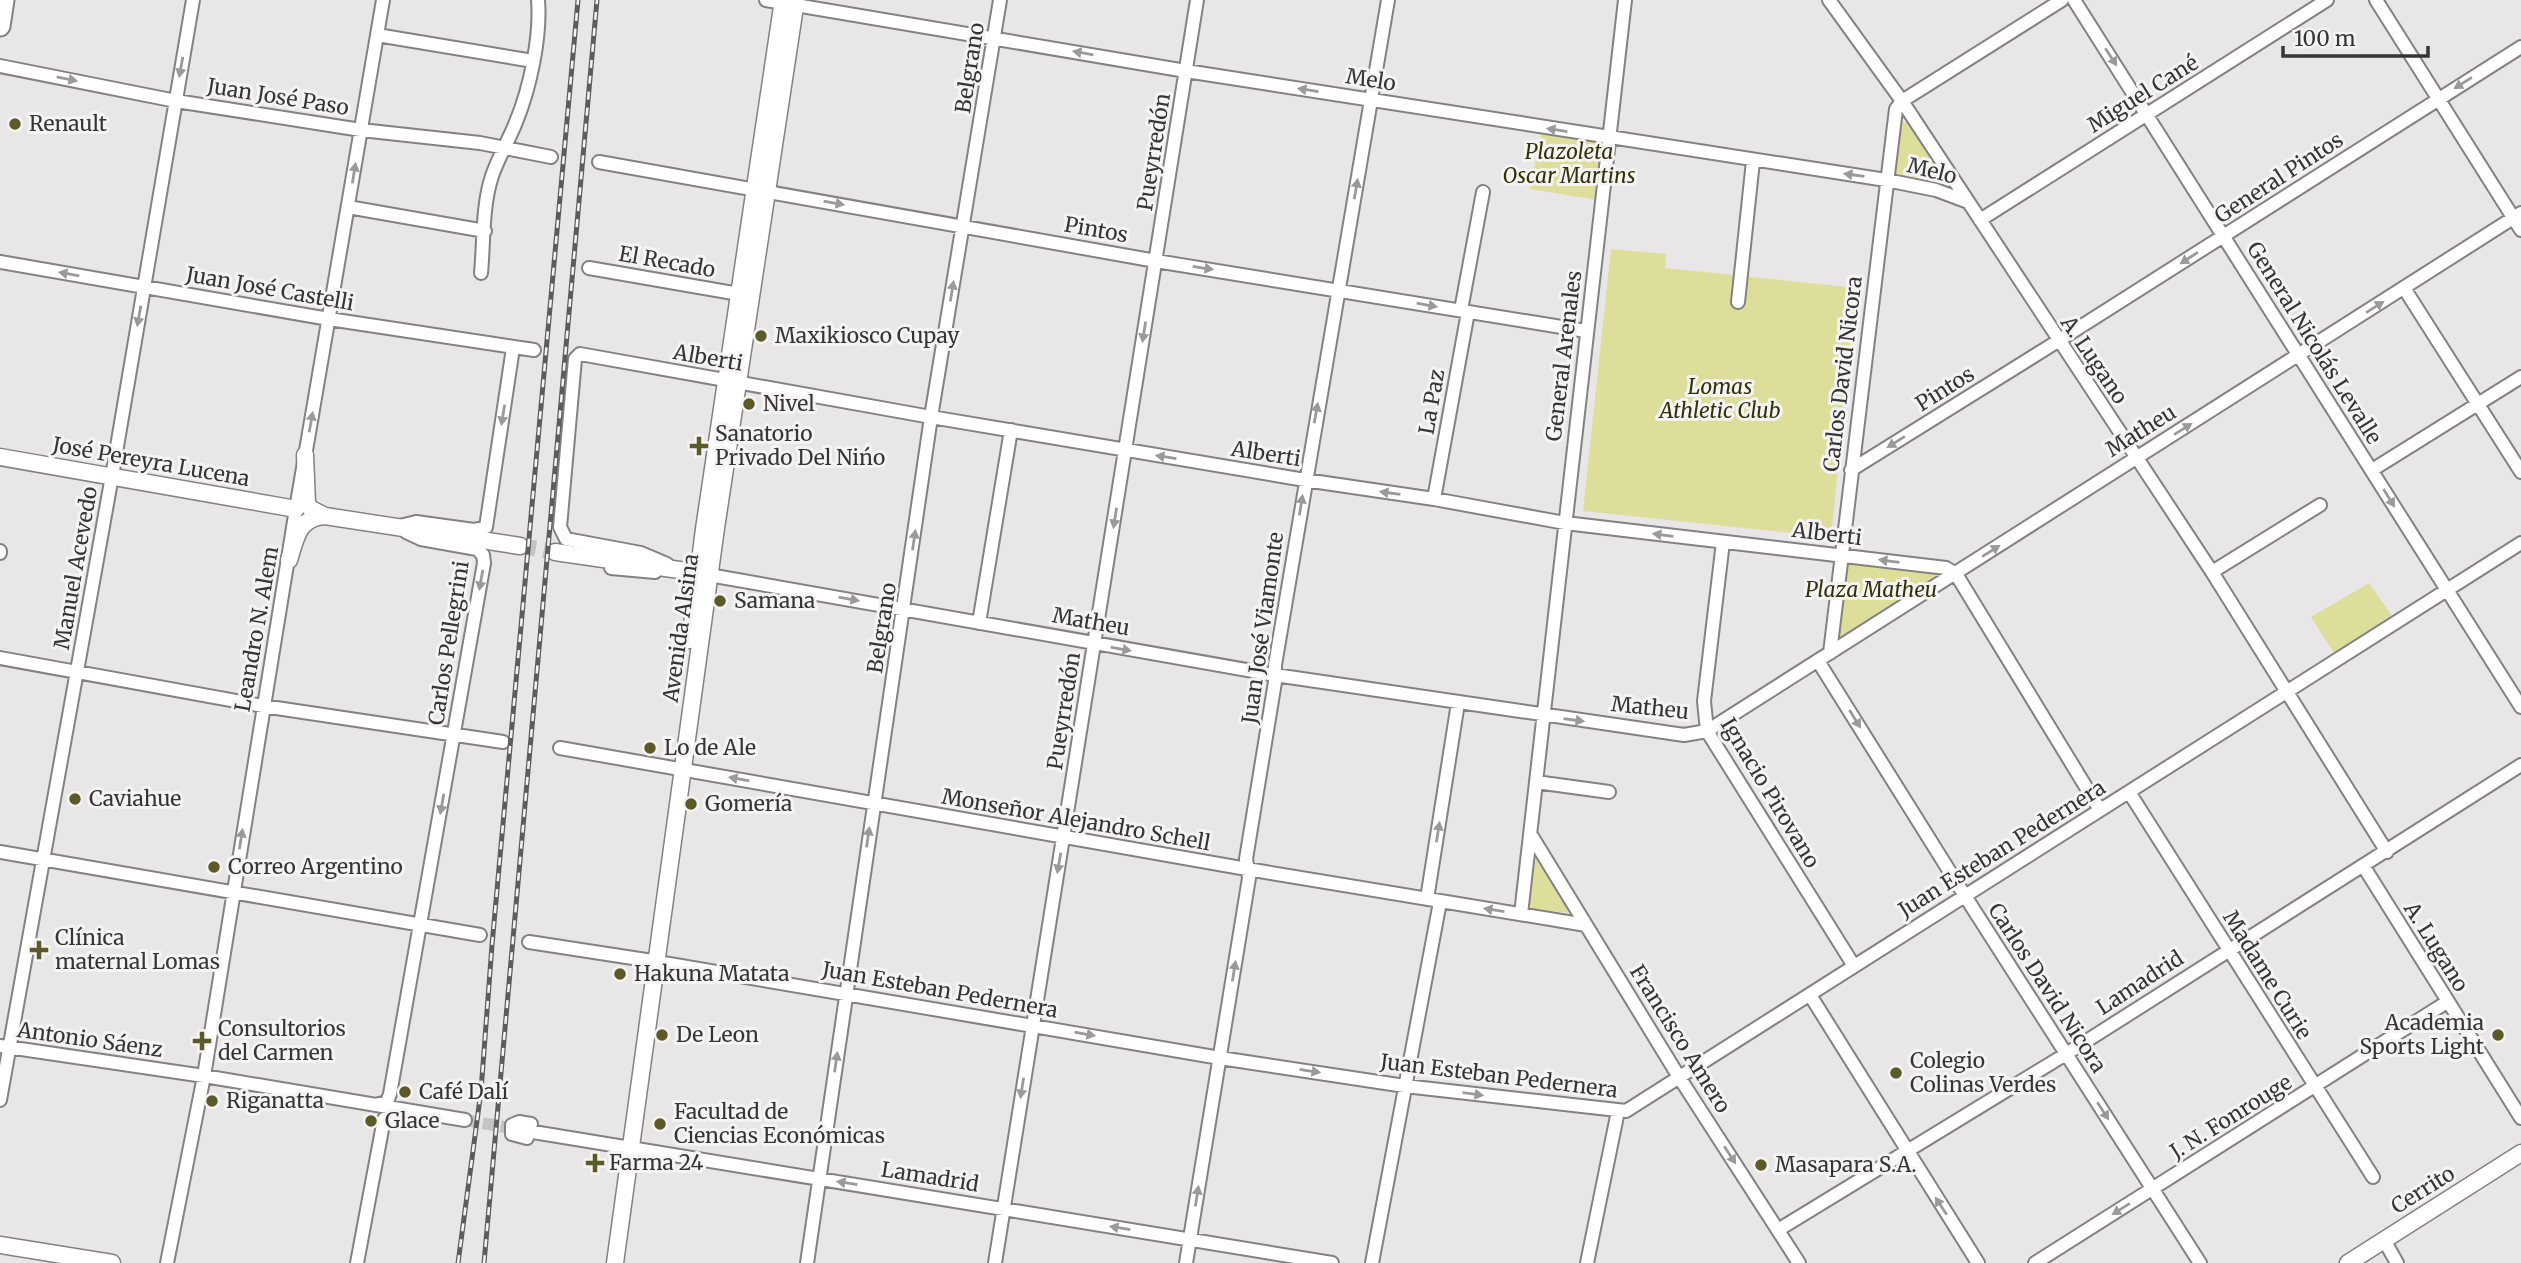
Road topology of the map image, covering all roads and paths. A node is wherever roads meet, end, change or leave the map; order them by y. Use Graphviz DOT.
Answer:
graph roads {
  1 [pos="4,0"];
  2 [pos="193,0"];
  3 [pos="383,0"];
  4 [pos="538,0"];
  5 [pos="766,0"];
  6 [pos="1000,0"];
  7 [pos="1197,0"];
  8 [pos="1388,0"];
  9 [pos="1625,0"];
  10 [pos="1829,0"];
  11 [pos="2062,0"];
  12 [pos="2074,0"];
  13 [pos="2327,0"];
  14 [pos="2375,0"];
  15 [pos="790,2"];
  16 [pos="0,26"];
  17 [pos="377,35"];
  18 [pos="994,38"];
  19 [pos="2521,47"];
  20 [pos="533,61"];
  21 [pos="0,66"];
  22 [pos="1186,71"];
  23 [pos="2438,99"];
  24 [pos="1372,100"];
  25 [pos="176,101"];
  26 [pos="1902,101"];
  27 [pos="2148,114"];
  28 [pos="361,130"];
  29 [pos="1609,138"];
  30 [pos="505,147"];
  31 [pos="551,157"];
  32 [pos="1753,161"];
  33 [pos="599,162"];
  34 [pos="1886,180"];
  35 [pos="760,191"];
  36 [pos="1483,192"];
  37 [pos="1968,202"];
  38 [pos="348,207"];
  39 [pos="2517,216"];
  40 [pos="1980,220"];
  41 [pos="963,226"];
  42 [pos="2521,230"];
  43 [pos="485,231"];
  44 [pos="2224,236"];
  45 [pos="1156,261"];
  46 [pos="0,262"];
  47 [pos="589,268"];
  48 [pos="481,273"];
  49 [pos="144,288"];
  50 [pos="2404,288"];
  51 [pos="1338,290"];
  52 [pos="739,293"];
  53 [pos="1738,302"];
  54 [pos="1465,311"];
  55 [pos="329,319"];
  56 [pos="1586,331"];
  57 [pos="2059,341"];
  58 [pos="513,348"];
  59 [pos="534,350"];
  60 [pos="2298,356"];
  61 [pos="2521,377"];
  62 [pos="732,383"];
  63 [pos="2477,404"];
  64 [pos="931,417"];
  65 [pos="1011,430"];
  66 [pos="1125,450"];
  67 [pos="305,455"];
  68 [pos="0,457"];
  69 [pos="2137,458"];
  70 [pos="1851,470"];
  71 [pos="2372,470"];
  72 [pos="2521,472"];
  73 [pos="112,476"];
  74 [pos="1305,480"];
  75 [pos="1434,499"];
  76 [pos="2320,505"];
  77 [pos="296,509"];
  78 [pos="325,516"];
  79 [pos="1564,523"];
  80 [pos="397,527"];
  81 [pos="1723,542"];
  82 [pos="2521,543"];
  83 [pos="520,546"];
  84 [pos="560,550"];
  85 [pos="701,551"];
  86 [pos="1842,555"];
  87 [pos="289,560"];
  88 [pos="678,569"];
  89 [pos="2212,572"];
  90 [pos="1956,573"];
  91 [pos="704,574"];
  92 [pos="2446,590"];
  93 [pos="696,591"];
  94 [pos="904,610"];
  95 [pos="979,623"];
  96 [pos="1094,644"];
  97 [pos="1830,653"];
  98 [pos="0,658"];
  99 [pos="1818,661"];
  100 [pos="77,672"];
  101 [pos="1275,675"];
  102 [pos="2287,691"];
  103 [pos="1458,703"];
  104 [pos="264,706"];
  105 [pos="2521,707"];
  106 [pos="1542,716"];
  107 [pos="1707,731"];
  108 [pos="454,736"];
  109 [pos="503,742"];
  110 [pos="560,748"];
  111 [pos="2521,765"];
  112 [pos="677,768"];
  113 [pos="1536,782"];
  114 [pos="1609,792"];
  115 [pos="2129,792"];
  116 [pos="873,804"];
  117 [pos="2100,810"];
  118 [pos="1531,835"];
  119 [pos="1064,837"];
  120 [pos="0,852"];
  121 [pos="2387,852"];
  122 [pos="44,860"];
  123 [pos="2364,867"];
  124 [pos="1247,869"];
  125 [pos="233,892"];
  126 [pos="1965,896"];
  127 [pos="1434,901"];
  128 [pos="1521,914"];
  129 [pos="420,925"];
  130 [pos="1586,925"];
  131 [pos="480,935"];
  132 [pos="529,942"];
  133 [pos="2229,950"];
  134 [pos="651,960"];
  135 [pos="1854,966"];
  136 [pos="846,994"];
  137 [pos="1810,995"];
  138 [pos="2447,1002"];
  139 [pos="1032,1025"];
  140 [pos="5,1047"];
  141 [pos="2066,1054"];
  142 [pos="1220,1058"];
  143 [pos="204,1076"];
  144 [pos="1679,1077"];
  145 [pos="1405,1086"];
  146 [pos="2315,1086"];
  147 [pos="390,1094"];
  148 [pos="0,1100"];
  149 [pos="374,1105"];
  150 [pos="1618,1111"];
  151 [pos="2521,1118"];
  152 [pos="465,1119"];
  153 [pos="383,1124"];
  154 [pos="521,1130"];
  155 [pos="622,1147"];
  156 [pos="1906,1151"];
  157 [pos="2521,1153"];
  158 [pos="2373,1177"];
  159 [pos="820,1178"];
  160 [pos="2152,1189"];
  161 [pos="1004,1209"];
  162 [pos="1778,1230"];
  163 [pos="1190,1239"];
  164 [pos="2384,1240"];
  165 [pos="0,1245"];
  166 [pos="113,1263"];
  167 [pos="167,1263"];
  168 [pos="357,1263"];
  169 [pos="604,1263"];
  170 [pos="615,1263"];
  171 [pos="807,1263"];
  172 [pos="995,1263"];
  173 [pos="1186,1263"];
  174 [pos="1332,1263"];
  175 [pos="1372,1263"];
  176 [pos="1587,1263"];
  177 [pos="1799,1263"];
  178 [pos="1978,1263"];
  179 [pos="2035,1263"];
  180 [pos="2200,1263"];
  181 [pos="2348,1263"];
  182 [pos="2397,1263"];
  1 -- 16 [label="main road"];
  2 -- 25 [label="street, Manuel Acevedo, one-way"];
  3 -- 17 [label="street, Leandro N. Alem"];
  4 -- 20 [label="street"];
  5 -- 15 [label="street, Melo"];
  6 -- 18 [label="street, Belgrano"];
  7 -- 22 [label="street, Pueyrredón"];
  8 -- 24 [label="street, Juan José Viamonte"];
  9 -- 29 [label="street, General Arenales"];
  10 -- 26 [label="street, A. Lugano"];
  11 -- 26 [label="street"];
  12 -- 27 [label="street, General Nicolás Levalle, one-way"];
  13 -- 27 [label="street, Miguel Cané"];
  14 -- 23 [label="street"];
  15 -- 18 [label="street, Melo"];
  15 -- 35 [label="main road, Avenida Alsina"];
  17 -- 20 [label="street"];
  17 -- 28 [label="street, Leandro N. Alem"];
  22 -- 18 [label="street, Melo, one-way"];
  18 -- 41 [label="street, Belgrano"];
  19 -- 23 [label="street, General Pintos, one-way"];
  20 -- 30 [label="street"];
  21 -- 25 [label="street, Juan José Paso, one-way"];
  24 -- 22 [label="street, Melo, one-way"];
  22 -- 45 [label="street, Pueyrredón"];
  23 -- 39 [label="street"];
  23 -- 44 [label="street, General Pintos"];
  29 -- 24 [label="street, Melo, one-way"];
  51 -- 24 [label="street, Juan José Viamonte, one-way"];
  25 -- 28 [label="street, Juan José Paso"];
  25 -- 49 [label="street, Manuel Acevedo"];
  26 -- 34 [label="street, Carlos David Nicora"];
  26 -- 37 [label="street, A. Lugano"];
  27 -- 40 [label="street, Miguel Cané"];
  27 -- 44 [label="street, General Nicolás Levalle"];
  28 -- 30 [label="street, Juan José Paso"];
  38 -- 28 [label="street, Leandro N. Alem, one-way"];
  29 -- 32 [label="street, Melo"];
  29 -- 56 [label="street, General Arenales"];
  30 -- 31 [label="street, Juan José Paso"];
  30 -- 43 [label="street"];
  34 -- 32 [label="street, Melo, one-way"];
  32 -- 53 [label="street"];
  33 -- 35 [label="street, Pintos"];
  34 -- 37 [label="street, Melo"];
  34 -- 70 [label="street, Carlos David Nicora"];
  35 -- 41 [label="street, Pintos, one-way"];
  35 -- 52 [label="main road, Avenida Alsina"];
  35 -- 62 [label="main road, Avenida Alsina"];
  36 -- 54 [label="street, La Paz"];
  37 -- 40 [label="street, A. Lugano"];
  38 -- 43 [label="street"];
  38 -- 55 [label="street, Leandro N. Alem"];
  39 -- 42 [label="street"];
  39 -- 50 [label="street, Matheu"];
  40 -- 57 [label="street, A. Lugano"];
  41 -- 45 [label="street, Pintos"];
  64 -- 41 [label="street, Belgrano, one-way"];
  43 -- 48 [label="street"];
  44 -- 57 [label="street, General Pintos, one-way"];
  44 -- 60 [label="street, General Nicolás Levalle"];
  45 -- 51 [label="street, Pintos, one-way"];
  45 -- 66 [label="street, Pueyrredón, one-way"];
  49 -- 46 [label="street, Juan José Castelli, one-way"];
  47 -- 52 [label="street, El Recado"];
  49 -- 55 [label="street, Juan José Castelli"];
  49 -- 73 [label="street, Manuel Acevedo, one-way"];
  60 -- 50 [label="street, Matheu, one-way"];
  50 -- 63 [label="street"];
  51 -- 54 [label="street, Pintos, one-way"];
  74 -- 51 [label="street, Juan José Viamonte, one-way"];
  52 -- 62 [label="main road, Avenida Alsina"];
  54 -- 56 [label="street, Pintos"];
  54 -- 75 [label="street, La Paz"];
  55 -- 58 [label="street, Juan José Castelli"];
  67 -- 55 [label="street, Leandro N. Alem, one-way"];
  56 -- 79 [label="street, General Arenales"];
  57 -- 69 [label="street, A. Lugano"];
  57 -- 70 [label="street, Pintos, one-way"];
  58 -- 59 [label="street, Juan José Castelli"];
  58 -- 80 [label="street, one-way"];
  69 -- 60 [label="street, Matheu, one-way"];
  60 -- 71 [label="street, General Nicolás Levalle"];
  61 -- 63 [label="street"];
  62 -- 64 [label="street, Alberti"];
  62 -- 84 [label="street, Alberti"];
  62 -- 85 [label="main road, Avenida Alsina"];
  62 -- 91 [label="main road, Avenida Alsina"];
  63 -- 71 [label="street"];
  63 -- 72 [label="street"];
  64 -- 65 [label="street, Alberti"];
  94 -- 64 [label="street, Belgrano, one-way"];
  65 -- 66 [label="street, Alberti"];
  65 -- 95 [label="street"];
  74 -- 66 [label="street, Alberti, one-way"];
  66 -- 96 [label="street, Pueyrredón, one-way"];
  67 -- 77 [label="street, Leandro N. Alem"];
  67 -- 78 [label="main road"];
  68 -- 73 [label="main road, José Pereyra Lucena"];
  69 -- 89 [label="street, A. Lugano"];
  90 -- 69 [label="street, Matheu, one-way"];
  70 -- 86 [label="street, Carlos David Nicora"];
  71 -- 92 [label="street, General Nicolás Levalle, one-way"];
  73 -- 77 [label="main road, José Pereyra Lucena"];
  73 -- 100 [label="street, Manuel Acevedo"];
  75 -- 74 [label="street, Alberti, one-way"];
  101 -- 74 [label="street, Juan José Viamonte, one-way"];
  75 -- 79 [label="street, Alberti"];
  76 -- 89 [label="street"];
  77 -- 87 [label="street, Leandro N. Alem"];
  78 -- 80 [label="main road"];
  78 -- 87 [label="main road"];
  81 -- 79 [label="street, Alberti, one-way"];
  79 -- 106 [label="street, General Arenales"];
  80 -- 83 [label="main road"];
  80 -- 108 [label="street, Carlos Pellegrini, one-way"];
  81 -- 86 [label="street, Alberti"];
  81 -- 107 [label="street, Ignacio Pirovano"];
  82 -- 92 [label="street, Juan Esteban Pedernera"];
  84 -- 88 [label="main road, Matheu"];
  85 -- 88 [label="street"];
  85 -- 91 [label="main road, Avenida Alsina"];
  90 -- 86 [label="street, Alberti, one-way"];
  86 -- 97 [label="street, Carlos David Nicora"];
  87 -- 104 [label="street, Leandro N. Alem"];
  88 -- 91 [label="main road, Matheu"];
  88 -- 93 [label="street"];
  89 -- 102 [label="street, A. Lugano"];
  90 -- 97 [label="street, Matheu"];
  90 -- 117 [label="street"];
  91 -- 93 [label="main road, Avenida Alsina"];
  91 -- 94 [label="street, Matheu, one-way"];
  91 -- 112 [label="main road, Avenida Alsina"];
  92 -- 102 [label="street, Juan Esteban Pedernera"];
  92 -- 105 [label="street, General Nicolás Levalle"];
  93 -- 112 [label="main road, Avenida Alsina"];
  94 -- 95 [label="street, Matheu"];
  94 -- 116 [label="street, Belgrano"];
  95 -- 96 [label="street, Matheu"];
  96 -- 101 [label="street, Matheu, one-way"];
  96 -- 119 [label="street, Pueyrredón"];
  97 -- 99 [label="street, Matheu"];
  98 -- 100 [label="street"];
  99 -- 107 [label="street, Matheu"];
  99 -- 126 [label="street, Carlos David Nicora, one-way"];
  100 -- 104 [label="street"];
  100 -- 122 [label="street, Manuel Acevedo"];
  101 -- 103 [label="street, Matheu"];
  101 -- 124 [label="street, Juan José Viamonte"];
  102 -- 115 [label="street, Juan Esteban Pedernera"];
  102 -- 121 [label="street, A. Lugano"];
  103 -- 106 [label="street, Matheu"];
  127 -- 103 [label="street, one-way"];
  104 -- 108 [label="street"];
  125 -- 104 [label="street, Leandro N. Alem, one-way"];
  106 -- 107 [label="street, Matheu, one-way"];
  106 -- 113 [label="street"];
  107 -- 135 [label="street, Ignacio Pirovano"];
  108 -- 109 [label="street"];
  108 -- 129 [label="street, Carlos Pellegrini, one-way"];
  110 -- 112 [label="street, Monseñor Alejandro Schell"];
  111 -- 121 [label="street, Lamadrid"];
  116 -- 112 [label="street, Monseñor Alejandro Schell, one-way"];
  112 -- 134 [label="main road, Avenida Alsina"];
  113 -- 114 [label="street"];
  113 -- 118 [label="street"];
  115 -- 117 [label="street, Juan Esteban Pedernera"];
  115 -- 133 [label="street, Madame Curie"];
  116 -- 119 [label="street, Monseñor Alejandro Schell"];
  136 -- 116 [label="street, Belgrano, one-way"];
  117 -- 126 [label="street, Juan Esteban Pedernera"];
  118 -- 128 [label="street"];
  118 -- 130 [label="street, Francisco Amero"];
  119 -- 124 [label="street, Monseñor Alejandro Schell"];
  119 -- 139 [label="street, Pueyrredón, one-way"];
  120 -- 122 [label="street"];
  121 -- 123 [label="street, Lamadrid"];
  122 -- 125 [label="street"];
  122 -- 140 [label="street, Manuel Acevedo"];
  123 -- 133 [label="street, Lamadrid"];
  123 -- 138 [label="street, A. Lugano"];
  124 -- 127 [label="street, Monseñor Alejandro Schell"];
  142 -- 124 [label="street, Juan José Viamonte, one-way"];
  125 -- 129 [label="street"];
  125 -- 143 [label="street, Leandro N. Alem"];
  126 -- 135 [label="street, Juan Esteban Pedernera"];
  126 -- 141 [label="street, Carlos David Nicora"];
  128 -- 127 [label="street, Monseñor Alejandro Schell, one-way"];
  127 -- 145 [label="street"];
  128 -- 130 [label="street, Monseñor Alejandro Schell"];
  129 -- 131 [label="street"];
  129 -- 147 [label="street, Carlos Pellegrini"];
  130 -- 144 [label="street, Francisco Amero"];
  132 -- 134 [label="street, Juan Esteban Pedernera"];
  133 -- 141 [label="street, Lamadrid"];
  133 -- 146 [label="street, Madame Curie"];
  134 -- 136 [label="street, Juan Esteban Pedernera"];
  134 -- 155 [label="main road, Avenida Alsina"];
  135 -- 137 [label="street, Juan Esteban Pedernera"];
  136 -- 139 [label="street, Juan Esteban Pedernera"];
  159 -- 136 [label="street, Belgrano, one-way"];
  137 -- 144 [label="street, Juan Esteban Pedernera"];
  137 -- 156 [label="street"];
  138 -- 146 [label="street, J. N. Fonrouge"];
  138 -- 151 [label="street, A. Lugano"];
  139 -- 142 [label="street, Juan Esteban Pedernera, one-way"];
  139 -- 161 [label="street, Pueyrredón, one-way"];
  140 -- 143 [label="street, Antonio Sáenz"];
  140 -- 148 [label="street, Manuel Acevedo"];
  141 -- 156 [label="street, Lamadrid"];
  141 -- 160 [label="street, Carlos David Nicora, one-way"];
  142 -- 145 [label="street, Juan Esteban Pedernera, one-way"];
  163 -- 142 [label="street, Juan José Viamonte, one-way"];
  143 -- 149 [label="street, Antonio Sáenz"];
  143 -- 167 [label="street, Leandro N. Alem"];
  144 -- 150 [label="street, Juan Esteban Pedernera"];
  144 -- 162 [label="street, Francisco Amero, one-way"];
  145 -- 150 [label="street, Juan Esteban Pedernera, one-way"];
  145 -- 175 [label="street"];
  146 -- 158 [label="street, Madame Curie"];
  146 -- 160 [label="street, J. N. Fonrouge"];
  147 -- 149 [label="street"];
  147 -- 153 [label="street"];
  149 -- 152 [label="street, Antonio Sáenz"];
  149 -- 153 [label="street"];
  150 -- 176 [label="street"];
  153 -- 168 [label="street"];
  154 -- 155 [label="street, Lamadrid"];
  155 -- 155 [label="street, Lamadrid"];
  155 -- 159 [label="street, Lamadrid"];
  155 -- 169 [label="main road, Avenida Alsina"];
  155 -- 170 [label="main road, Avenida Alsina"];
  156 -- 162 [label="street, Lamadrid"];
  178 -- 156 [label="street, one-way"];
  157 -- 164 [label="main road, Cerrito"];
  161 -- 159 [label="street, Lamadrid, one-way"];
  159 -- 171 [label="street, Belgrano"];
  160 -- 179 [label="street, J. N. Fonrouge, one-way"];
  160 -- 180 [label="street, Carlos David Nicora"];
  163 -- 161 [label="street, Lamadrid, one-way"];
  161 -- 172 [label="street, Pueyrredón"];
  162 -- 177 [label="street, Francisco Amero"];
  163 -- 173 [label="street, Juan José Viamonte"];
  163 -- 174 [label="street, Lamadrid"];
  164 -- 181 [label="main road, Cerrito"];
  164 -- 182 [label="street"];
  165 -- 166 [label="main road"];
}
